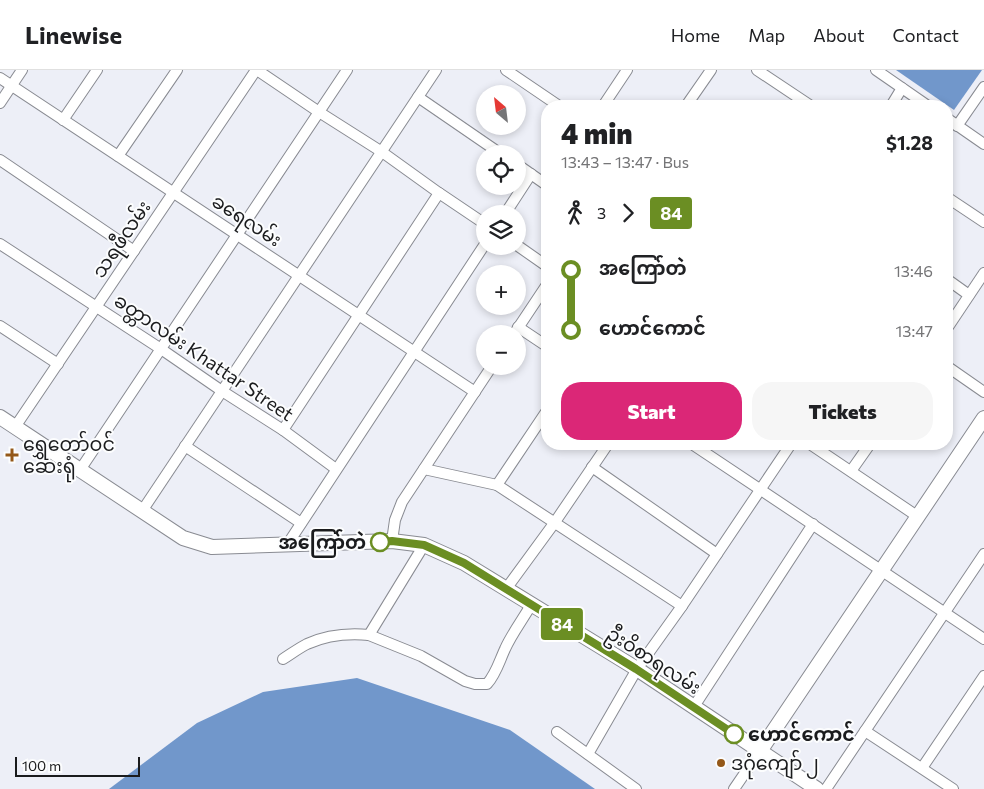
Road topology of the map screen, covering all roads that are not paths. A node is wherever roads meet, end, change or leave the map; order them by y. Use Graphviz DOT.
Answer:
graph roads {
  1 [pos="22,70"];
  2 [pos="97,70"];
  3 [pos="177,70"];
  4 [pos="256,70"];
  5 [pos="347,70"];
  6 [pos="436,70"];
  7 [pos="506,70"];
  8 [pos="627,70"];
  9 [pos="710,70"];
  10 [pos="757,70"];
  11 [pos="876,70"];
  12 [pos="0,78"];
  13 [pos="12,86"];
  14 [pos="984,87"];
  15 [pos="902,88"];
  16 [pos="418,97"];
  17 [pos="550,100"];
  18 [pos="607,100"];
  19 [pos="690,100"];
  20 [pos="802,100"];
  21 [pos="895,100"];
  22 [pos="919,100"];
  23 [pos="0,103"];
  24 [pos="319,112"];
  25 [pos="63,120"];
  26 [pos="953,123"];
  27 [pos="957,126"];
  28 [pos="984,144"];
  29 [pos="488,145"];
  30 [pos="382,152"];
  31 [pos="118,156"];
  32 [pos="0,160"];
  33 [pos="526,171"];
  34 [pos="531,174"];
  35 [pos="541,181"];
  36 [pos="173,193"];
  37 [pos="439,193"];
  38 [pos="953,201"];
  39 [pos="511,205"];
  40 [pos="476,218"];
  41 [pos="984,222"];
  42 [pos="237,235"];
  43 [pos="0,244"];
  44 [pos="134,251"];
  45 [pos="526,252"];
  46 [pos="478,255"];
  47 [pos="541,262"];
  48 [pos="984,273"];
  49 [pos="299,276"];
  50 [pos="953,283"];
  51 [pos="541,294"];
  52 [pos="969,294"];
  53 [pos="96,307"];
  54 [pos="359,315"];
  55 [pos="953,319"];
  56 [pos="520,325"];
  57 [pos="0,326"];
  58 [pos="526,336"];
  59 [pos="541,344"];
  60 [pos="161,349"];
  61 [pos="414,352"];
  62 [pos="58,364"];
  63 [pos="953,370"];
  64 [pos="486,375"];
  65 [pos="222,391"];
  66 [pos="475,392"];
  67 [pos="984,392"];
  68 [pos="0,417"];
  69 [pos="984,418"];
  70 [pos="541,419"];
  71 [pos="15,427"];
  72 [pos="283,430"];
  73 [pos="185,446"];
  74 [pos="604,450"];
  75 [pos="701,450"];
  76 [pos="787,450"];
  77 [pos="819,450"];
  78 [pos="866,450"];
  79 [pos="592,467"];
  80 [pos="336,469"];
  81 [pos="424,469"];
  82 [pos="80,470"];
  83 [pos="851,471"];
  84 [pos="497,485"];
  85 [pos="760,489"];
  86 [pos="142,511"];
  87 [pos="917,516"];
  88 [pos="555,522"];
  89 [pos="301,523"];
  90 [pos="813,524"];
  91 [pos="392,541"];
  92 [pos="287,545"];
  93 [pos="424,545"];
  94 [pos="717,554"];
  95 [pos="984,554"];
  96 [pos="882,570"];
  97 [pos="506,589"];
  98 [pos="532,606"];
  99 [pos="682,606"];
  100 [pos="944,612"];
  101 [pos="370,635"];
  102 [pos="984,639"];
  103 [pos="284,659"];
  104 [pos="636,669"];
  105 [pos="984,676"];
  106 [pos="693,708"];
  107 [pos="556,732"];
  108 [pos="864,732"];
  109 [pos="760,751"];
  110 [pos="588,754"];
  111 [pos="922,768"];
  112 [pos="636,789"];
  113 [pos="734,789"];
  114 [pos="818,789"];
  115 [pos="826,789"];
  116 [pos="954,789"];
  1 -- 13 [label="street"];
  2 -- 25 [label="street"];
  3 -- 31 [label="street"];
  4 -- 24 [label="street"];
  4 -- 36 [label="street, သရဖီလမ်း"];
  5 -- 24 [label="street"];
  6 -- 16 [label="street"];
  7 -- 17 [label="street"];
  8 -- 18 [label="street"];
  9 -- 19 [label="street"];
  10 -- 20 [label="street"];
  11 -- 15 [label="street"];
  12 -- 13 [label="street, ခရေလမ်း"];
  13 -- 23 [label="street"];
  13 -- 25 [label="street, ခရေလမ်း"];
  14 -- 27 [label="street"];
  15 -- 21 [label="street"];
  15 -- 22 [label="street"];
  16 -- 29 [label="street"];
  16 -- 30 [label="street"];
  24 -- 30 [label="street"];
  24 -- 42 [label="street"];
  25 -- 31 [label="street, ခရေလမ်း"];
  26 -- 27 [label="street"];
  27 -- 28 [label="street"];
  30 -- 37 [label="street"];
  30 -- 49 [label="street"];
  31 -- 36 [label="street, ခရေလမ်း"];
  32 -- 44 [label="street"];
  33 -- 34 [label="street"];
  34 -- 35 [label="street"];
  34 -- 39 [label="street"];
  36 -- 42 [label="street, ခရေလမ်း"];
  36 -- 44 [label="street, သရဖီလမ်း"];
  37 -- 40 [label="street"];
  37 -- 54 [label="street"];
  38 -- 41 [label="street"];
  42 -- 49 [label="street, ခရေလမ်း"];
  42 -- 60 [label="street"];
  43 -- 53 [label="street, ခတ္တာလမ်း Khattar Street"];
  44 -- 53 [label="street, သရဖီလမ်း"];
  45 -- 47 [label="street"];
  46 -- 61 [label="street"];
  48 -- 52 [label="street"];
  49 -- 54 [label="street, ခရေလမ်း"];
  49 -- 65 [label="street"];
  50 -- 52 [label="street"];
  51 -- 56 [label="street"];
  52 -- 55 [label="street"];
  53 -- 60 [label="street, ခတ္တာလမ်း Khattar Street"];
  53 -- 62 [label="street, သရဖီလမ်း"];
  54 -- 61 [label="street, ခရေလမ်း"];
  54 -- 72 [label="street"];
  57 -- 62 [label="street"];
  58 -- 59 [label="street"];
  60 -- 65 [label="street, ခတ္တာလမ်း Khattar Street"];
  60 -- 82 [label="street"];
  61 -- 66 [label="street, ခရေလမ်း"];
  61 -- 80 [label="street"];
  62 -- 71 [label="street, သရဖီလမ်း"];
  63 -- 67 [label="street"];
  64 -- 66 [label="street"];
  65 -- 72 [label="street, ခတ္တာလမ်း Khattar Street"];
  65 -- 73 [label="street"];
  66 -- 81 [label="street"];
  68 -- 71 [label="main road, ဦးဝိစာရလမ်း"];
  69 -- 87 [label="main road"];
  70 -- 84 [label="street"];
  71 -- 82 [label="main road, ဦးဝိစာရလမ်း"];
  72 -- 80 [label="street, ခတ္တာလမ်း Khattar Street"];
  73 -- 86 [label="street"];
  73 -- 89 [label="street"];
  74 -- 79 [label="street"];
  75 -- 85 [label="street"];
  76 -- 85 [label="street"];
  77 -- 83 [label="street"];
  78 -- 83 [label="street"];
  79 -- 88 [label="street"];
  79 -- 94 [label="street"];
  80 -- 89 [label="street"];
  81 -- 84 [label="street"];
  81 -- 91 [label="street"];
  82 -- 86 [label="main road, ဦးဝိစာရလမ်း"];
  83 -- 87 [label="street"];
  84 -- 88 [label="street"];
  85 -- 90 [label="street"];
  85 -- 94 [label="street"];
  86 -- 92 [label="main road, ဦးဝိစာရလမ်း"];
  87 -- 96 [label="main road"];
  88 -- 97 [label="street"];
  88 -- 99 [label="street"];
  89 -- 92 [label="street"];
  90 -- 96 [label="street"];
  90 -- 106 [label="street"];
  91 -- 92 [label="main road, ဦးဝိစာရလမ်း"];
  91 -- 93 [label="main road, ဦးဝိစာရလမ်း"];
  93 -- 97 [label="main road, ဦးဝိစာရလမ်း"];
  93 -- 101 [label="street"];
  94 -- 99 [label="street"];
  95 -- 100 [label="street"];
  96 -- 100 [label="street"];
  96 -- 109 [label="main road"];
  97 -- 98 [label="main road, ဦးဝိစာရလမ်း"];
  98 -- 101 [label="street"];
  98 -- 104 [label="main road, ဦးဝိစာရလမ်း"];
  99 -- 104 [label="street"];
  100 -- 102 [label="street"];
  100 -- 108 [label="street"];
  101 -- 103 [label="street"];
  104 -- 106 [label="main road, ဦးဝိစာရလမ်း"];
  104 -- 110 [label="street"];
  105 -- 111 [label="street"];
  106 -- 109 [label="main road, ဦးဝိစာရလမ်း"];
  107 -- 110 [label="street"];
  108 -- 111 [label="street"];
  108 -- 115 [label="street"];
  109 -- 113 [label="street"];
  109 -- 114 [label="main road, ဦးဝိစာရလမ်း"];
  110 -- 112 [label="street"];
  111 -- 116 [label="street"];
}
